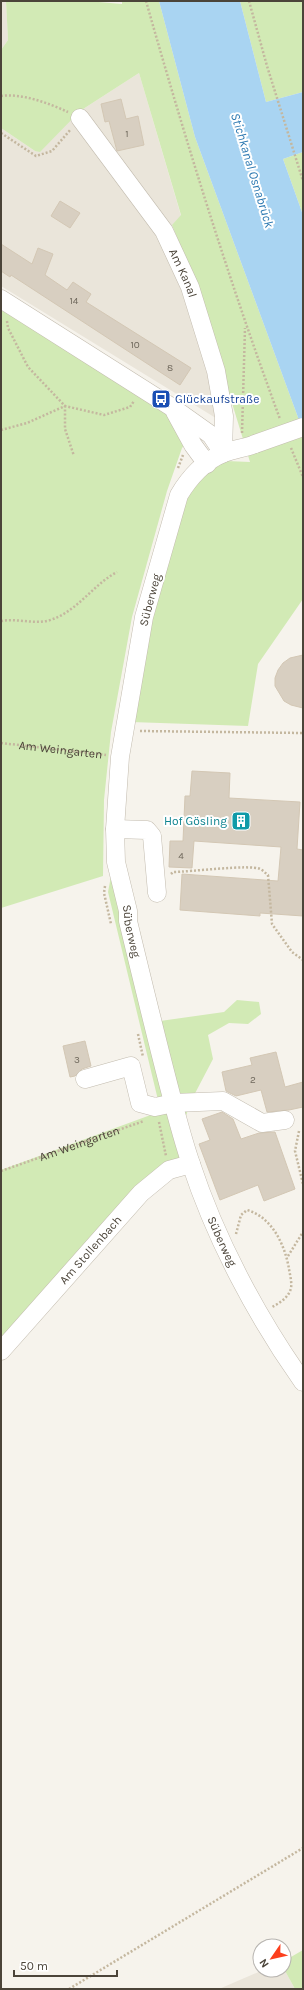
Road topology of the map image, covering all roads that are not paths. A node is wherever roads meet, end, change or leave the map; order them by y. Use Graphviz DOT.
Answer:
graph roads {
  1 [pos="80,118"];
  2 [pos="2,300"];
  3 [pos="173,408"];
  4 [pos="303,427"];
  5 [pos="223,453"];
  6 [pos="207,464"];
  7 [pos="115,829"];
  8 [pos="157,893"];
  9 [pos="85,1079"];
  10 [pos="174,1103"];
  11 [pos="292,1126"];
  12 [pos="190,1164"];
  13 [pos="1,1351"];
  14 [pos="303,1382"];
  1 -- 5 [label="street, Am Kanal"];
  2 -- 3 [label="street"];
  3 -- 5 [label="street"];
  3 -- 6 [label="street"];
  4 -- 5 [label="street, bridge"];
  5 -- 6 [label="street, Süberweg"];
  6 -- 7 [label="street, Süberweg"];
  7 -- 8 [label="street"];
  7 -- 10 [label="street, Süberweg"];
  9 -- 10 [label="street"];
  10 -- 11 [label="street"];
  10 -- 12 [label="street, Süberweg"];
  12 -- 13 [label="street, Am Stollenbach"];
  12 -- 14 [label="street, Süberweg"];
}
